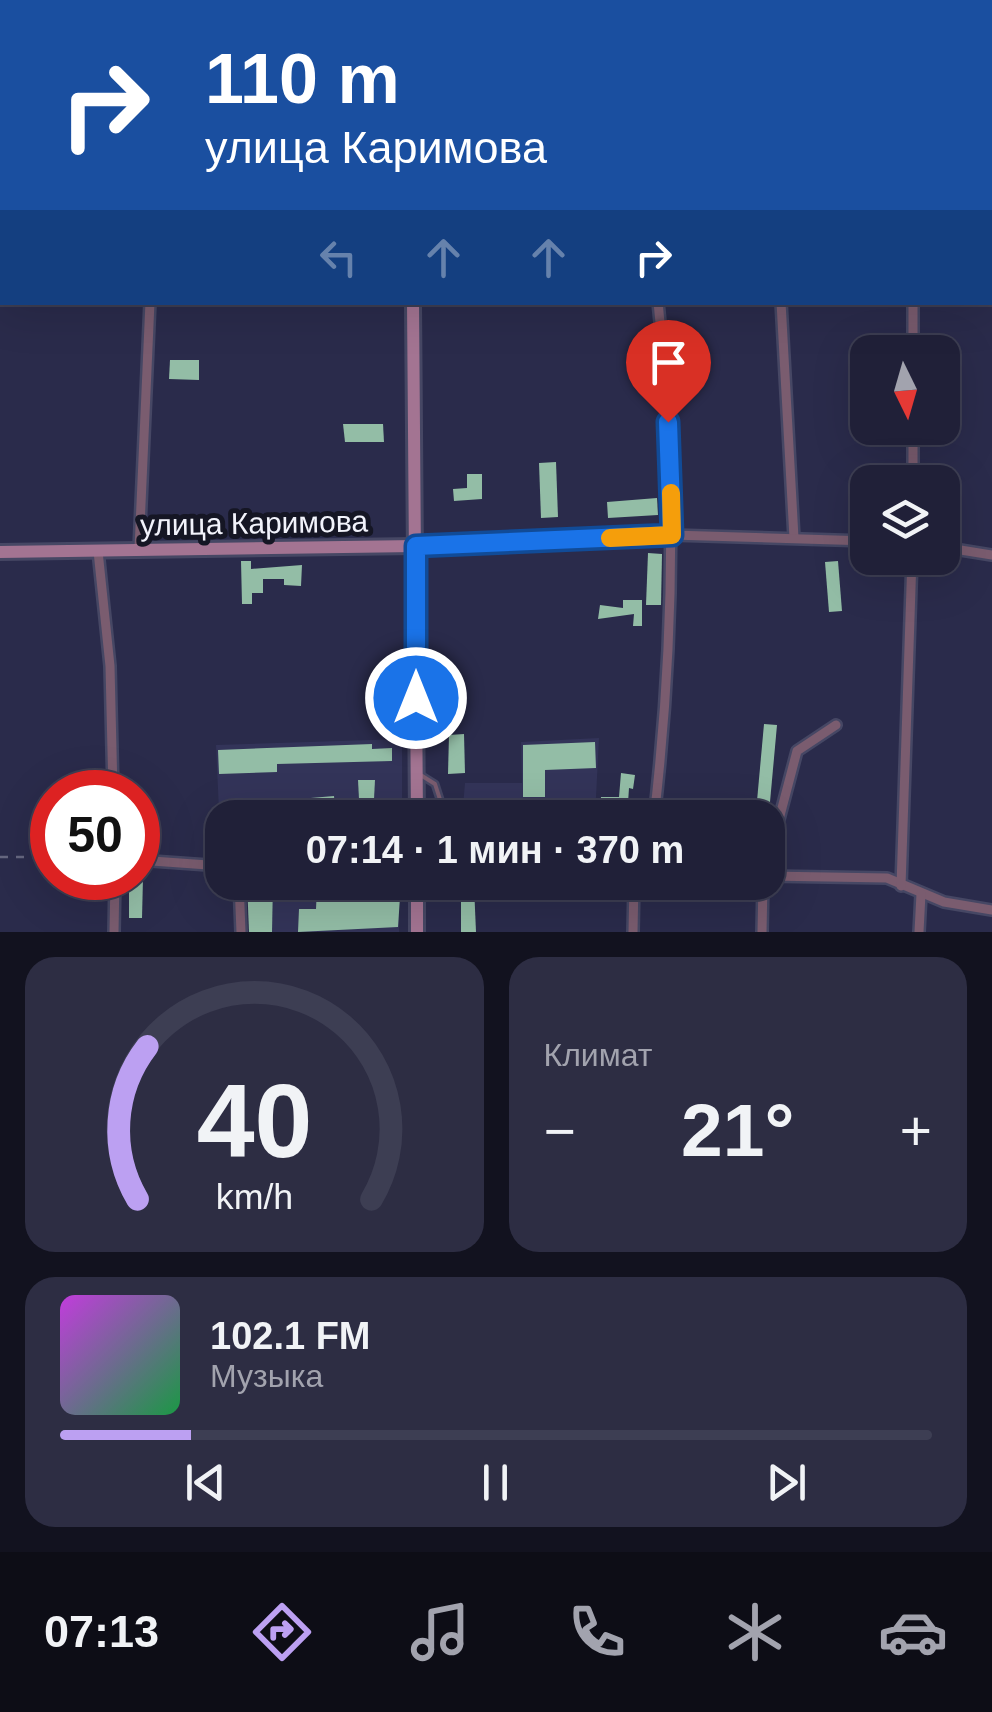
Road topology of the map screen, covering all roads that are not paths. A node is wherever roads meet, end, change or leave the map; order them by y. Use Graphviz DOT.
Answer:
graph roads {
  1 [pos="150,305"];
  2 [pos="413,305"];
  3 [pos="658,305"];
  4 [pos="781,305"];
  5 [pos="914,305"];
  6 [pos="913,335"];
  7 [pos="672,535"];
  8 [pos="794,538"];
  9 [pos="850,540"];
  10 [pos="416,546"];
  11 [pos="139,549"];
  12 [pos="960,550"];
  13 [pos="98,551"];
  14 [pos="0,552"];
  15 [pos="992,554"];
  16 [pos="911,575"];
  17 [pos="836,725"];
  18 [pos="113,770"];
  19 [pos="416,773"];
  20 [pos="416,800"];
  21 [pos="440,800"];
  22 [pos="656,800"];
  23 [pos="784,800"];
  24 [pos="160,862"];
  25 [pos="205,865"];
  26 [pos="785,876"];
  27 [pos="901,886"];
  28 [pos="921,894"];
  29 [pos="115,900"];
  30 [pos="240,900"];
  31 [pos="417,900"];
  32 [pos="634,900"];
  33 [pos="763,900"];
  34 [pos="992,910"];
  35 [pos="114,932"];
  36 [pos="241,932"];
  37 [pos="417,932"];
  38 [pos="633,932"];
  39 [pos="762,932"];
  40 [pos="919,932"];
  1 -- 11 [label="street"];
  2 -- 10 [label="main road"];
  3 -- 7 [label="street"];
  4 -- 8 [label="street"];
  5 -- 6 [label="street"];
  7 -- 8 [label="street, улица Каримова"];
  7 -- 10 [label="street, улица Каримова"];
  7 -- 22 [label="street"];
  8 -- 9 [label="street, улица Каримова"];
  10 -- 11 [label="main road, улица Каримова"];
  10 -- 19 [label="main road"];
  11 -- 13 [label="main road, улица Каримова"];
  12 -- 15 [label="street"];
  13 -- 14 [label="main road, улица Каримова"];
  13 -- 18 [label="street"];
  16 -- 27 [label="street"];
  17 -- 23 [label="street"];
  19 -- 20 [label="main road"];
  19 -- 21 [label="lane"];
  24 -- 25 [label="street"];
  26 -- 27 [label="street"];
  27 -- 28 [label="street"];
  28 -- 34 [label="street"];
  28 -- 40 [label="street"];
  29 -- 35 [label="street"];
  30 -- 36 [label="street"];
  31 -- 37 [label="main road"];
  32 -- 38 [label="street"];
  33 -- 39 [label="street"];
}
